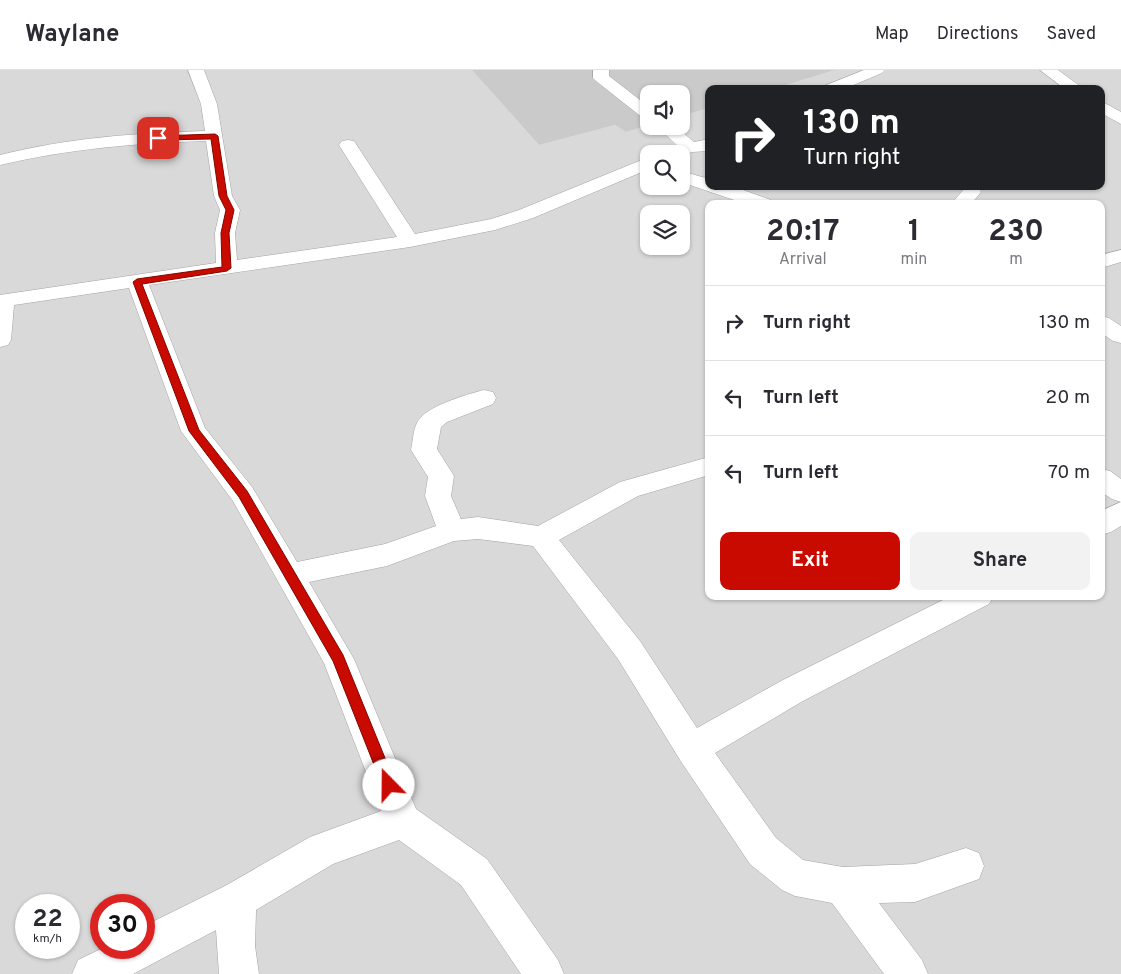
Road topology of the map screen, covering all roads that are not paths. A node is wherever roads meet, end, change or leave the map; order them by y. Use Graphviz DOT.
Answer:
graph roads {
  1 [pos="196,70"];
  2 [pos="601,70"];
  3 [pos="877,70"];
  4 [pos="1048,70"];
  5 [pos="840,85"];
  6 [pos="1070,85"];
  7 [pos="640,108"];
  8 [pos="1105,109"];
  9 [pos="1121,119"];
  10 [pos="675,135"];
  11 [pos="215,136"];
  12 [pos="348,145"];
  13 [pos="688,145"];
  14 [pos="705,146"];
  15 [pos="690,147"];
  16 [pos="0,160"];
  17 [pos="640,166"];
  18 [pos="690,179"];
  19 [pos="705,184"];
  20 [pos="725,190"];
  21 [pos="753,200"];
  22 [pos="410,242"];
  23 [pos="1121,256"];
  24 [pos="1105,261"];
  25 [pos="227,268"];
  26 [pos="137,282"];
  27 [pos="2,301"];
  28 [pos="1105,326"];
  29 [pos="1121,336"];
  30 [pos="0,340"];
  31 [pos="484,398"];
  32 [pos="705,467"];
  33 [pos="1105,481"];
  34 [pos="1121,492"];
  35 [pos="1121,512"];
  36 [pos="1105,522"];
  37 [pos="452,531"];
  38 [pos="541,537"];
  39 [pos="290,575"];
  40 [pos="971,600"];
  41 [pos="692,749"];
  42 [pos="404,821"];
  43 [pos="966,866"];
  44 [pos="843,886"];
  45 [pos="238,899"];
  46 [pos="155,941"];
  47 [pos="120,959"];
  48 [pos="92,974"];
  49 [pos="239,974"];
  50 [pos="544,974"];
  51 [pos="908,974"];
  1 -- 11 [label="street"];
  2 -- 7 [label="street"];
  3 -- 5 [label="street"];
  4 -- 6 [label="street"];
  8 -- 9 [label="street"];
  10 -- 13 [label="street"];
  11 -- 16 [label="street"];
  11 -- 25 [label="street"];
  12 -- 22 [label="street"];
  14 -- 15 [label="street"];
  17 -- 22 [label="street"];
  18 -- 19 [label="street"];
  20 -- 21 [label="street"];
  22 -- 25 [label="street"];
  23 -- 24 [label="street"];
  25 -- 26 [label="street"];
  26 -- 27 [label="street"];
  26 -- 39 [label="street"];
  27 -- 30 [label="street"];
  28 -- 29 [label="street"];
  31 -- 37 [label="street"];
  32 -- 38 [label="street"];
  33 -- 34 [label="street"];
  35 -- 36 [label="street"];
  37 -- 38 [label="street"];
  37 -- 39 [label="street"];
  38 -- 41 [label="street"];
  39 -- 42 [label="street"];
  40 -- 41 [label="street"];
  41 -- 44 [label="street"];
  42 -- 45 [label="street"];
  42 -- 50 [label="street"];
  43 -- 44 [label="street"];
  44 -- 51 [label="street"];
  45 -- 46 [label="street"];
  45 -- 49 [label="street"];
  47 -- 48 [label="street"];
}
